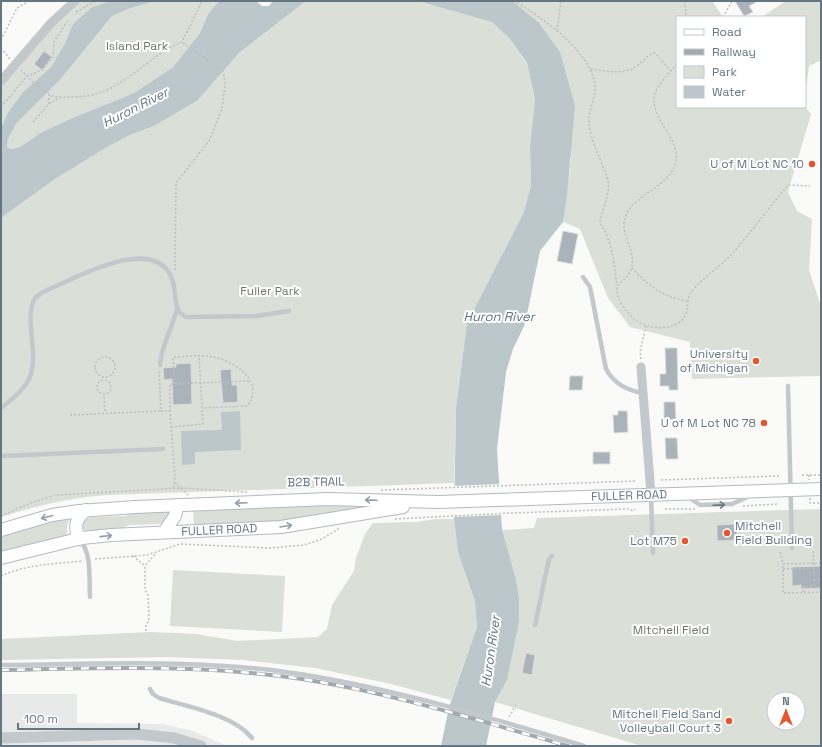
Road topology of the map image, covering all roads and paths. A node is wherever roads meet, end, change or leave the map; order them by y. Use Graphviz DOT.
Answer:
graph roads {
  1 [pos="28,1"];
  2 [pos="76,1"];
  3 [pos="96,1"];
  4 [pos="202,1"];
  5 [pos="514,1"];
  6 [pos="561,1"];
  7 [pos="685,1"];
  8 [pos="732,1"];
  9 [pos="74,13"];
  10 [pos="686,16"];
  11 [pos="724,16"];
  12 [pos="70,17"];
  13 [pos="557,31"];
  14 [pos="1,40"];
  15 [pos="182,42"];
  16 [pos="1,48"];
  17 [pos="11,60"];
  18 [pos="676,65"];
  19 [pos="19,68"];
  20 [pos="591,69"];
  21 [pos="671,71"];
  22 [pos="27,76"];
  23 [pos="1,81"];
  24 [pos="48,94"];
  25 [pos="61,96"];
  26 [pos="49,104"];
  27 [pos="1,107"];
  28 [pos="33,122"];
  29 [pos="810,186"];
  30 [pos="631,268"];
  31 [pos="175,272"];
  32 [pos="583,277"];
  33 [pos="617,286"];
  34 [pos="688,301"];
  35 [pos="177,308"];
  36 [pos="289,311"];
  37 [pos="646,326"];
  38 [pos="199,356"];
  39 [pos="160,365"];
  40 [pos="641,367"];
  41 [pos="105,378"];
  42 [pos="250,381"];
  43 [pos="200,383"];
  44 [pos="174,384"];
  45 [pos="788,386"];
  46 [pos="104,393"];
  47 [pos="644,394"];
  48 [pos="1,408"];
  49 [pos="202,408"];
  50 [pos="160,411"];
  51 [pos="170,411"];
  52 [pos="105,414"];
  53 [pos="70,415"];
  54 [pos="171,426"];
  55 [pos="163,449"];
  56 [pos="1,456"];
  57 [pos="802,475"];
  58 [pos="821,475"];
  59 [pos="779,476"];
  60 [pos="661,480"];
  61 [pos="636,481"];
  62 [pos="175,483"];
  63 [pos="182,488"];
  64 [pos="821,488"];
  65 [pos="173,489"];
  66 [pos="375,490"];
  67 [pos="791,490"];
  68 [pos="250,492"];
  69 [pos="651,494"];
  70 [pos="190,500"];
  71 [pos="438,502"];
  72 [pos="810,503"];
  73 [pos="821,503"];
  74 [pos="178,505"];
  75 [pos="86,510"];
  76 [pos="635,510"];
  77 [pos="1,516"];
  78 [pos="394,519"];
  79 [pos="345,525"];
  80 [pos="1,530"];
  81 [pos="164,532"];
  82 [pos="79,539"];
  83 [pos="792,548"];
  84 [pos="813,551"];
  85 [pos="780,552"];
  86 [pos="157,553"];
  87 [pos="653,553"];
  88 [pos="133,556"];
  89 [pos="552,556"];
  90 [pos="1,558"];
  91 [pos="89,560"];
  92 [pos="814,563"];
  93 [pos="821,563"];
  94 [pos="783,564"];
  95 [pos="145,566"];
  96 [pos="814,568"];
  97 [pos="783,569"];
  98 [pos="1,576"];
  99 [pos="814,580"];
  100 [pos="821,580"];
  101 [pos="814,586"];
  102 [pos="804,592"];
  103 [pos="815,592"];
  104 [pos="821,592"];
  105 [pos="90,597"];
  106 [pos="535,625"];
  107 [pos="146,631"];
  108 [pos="1,665"];
  109 [pos="150,689"];
  110 [pos="517,704"];
  111 [pos="502,722"];
  112 [pos="1,738"];
  113 [pos="252,738"];
  114 [pos="198,745"];
  115 [pos="584,746"];
  1 -- 14 [label="path"];
  2 -- 23 [label="street"];
  3 -- 9 [label="path"];
  4 -- 15 [label="path"];
  5 -- 13 [label="path"];
  6 -- 13 [label="path"];
  7 -- 10 [label="path"];
  8 -- 11 [label="path"];
  12 -- 22 [label="path"];
  13 -- 20 [label="path"];
  15 -- 25 [label="path"];
  15 -- 31 [label="path"];
  16 -- 17 [label="path"];
  18 -- 21 [label="path"];
  19 -- 22 [label="path"];
  20 -- 21 [label="path"];
  20 -- 33 [label="path"];
  21 -- 30 [label="path"];
  22 -- 24 [label="path"];
  22 -- 27 [label="path"];
  24 -- 25 [label="path"];
  24 -- 26 [label="path"];
  25 -- 26 [label="path"];
  26 -- 28 [label="path"];
  29 -- 34 [label="path"];
  30 -- 33 [label="path"];
  30 -- 34 [label="path"];
  32 -- 47 [label="lane"];
  33 -- 37 [label="path"];
  34 -- 37 [label="path"];
  35 -- 36 [label="lane"];
  35 -- 39 [label="lane"];
  35 -- 48 [label="lane"];
  37 -- 40 [label="path"];
  38 -- 42 [label="path"];
  38 -- 43 [label="path"];
  38 -- 44 [label="path"];
  39 -- 50 [label="path"];
  40 -- 47 [label="street"];
  41 -- 41 [label="path"];
  41 -- 46 [label="path"];
  41 -- 46 [label="path"];
  42 -- 43 [label="path"];
  42 -- 49 [label="path"];
  43 -- 44 [label="path"];
  43 -- 49 [label="path"];
  44 -- 51 [label="path"];
  45 -- 67 [label="lane"];
  46 -- 52 [label="path"];
  47 -- 69 [label="street"];
  49 -- 54 [label="path"];
  50 -- 51 [label="path"];
  50 -- 52 [label="path"];
  51 -- 54 [label="path"];
  52 -- 53 [label="path"];
  54 -- 62 [label="path"];
  55 -- 56 [label="lane"];
  57 -- 58 [label="path"];
  59 -- 60 [label="path"];
  61 -- 66 [label="path"];
  62 -- 63 [label="path"];
  62 -- 65 [label="path"];
  63 -- 65 [label="path"];
  63 -- 68 [label="path"];
  63 -- 70 [label="path"];
  64 -- 67 [label="main road, FULLER ROAD"];
  65 -- 77 [label="path"];
  67 -- 69 [label="main road, FULLER ROAD"];
  67 -- 83 [label="lane"];
  69 -- 71 [label="main road, FULLER ROAD"];
  69 -- 87 [label="lane"];
  71 -- 74 [label="main road, FULLER ROAD, one-way"];
  81 -- 71 [label="main road, FULLER ROAD, one-way"];
  72 -- 73 [label="path"];
  74 -- 75 [label="main road, FULLER ROAD"];
  74 -- 81 [label="main road"];
  75 -- 80 [label="main road, FULLER ROAD, one-way"];
  75 -- 82 [label="main road"];
  76 -- 78 [label="path"];
  79 -- 86 [label="path"];
  82 -- 81 [label="main road, FULLER ROAD, one-way"];
  82 -- 90 [label="main road, FULLER ROAD"];
  82 -- 91 [label="lane"];
  84 -- 92 [label="path"];
  85 -- 94 [label="path"];
  86 -- 88 [label="path"];
  86 -- 95 [label="path"];
  88 -- 91 [label="path"];
  88 -- 95 [label="path"];
  89 -- 106 [label="lane"];
  91 -- 98 [label="path"];
  91 -- 105 [label="lane"];
  92 -- 93 [label="path"];
  92 -- 94 [label="path"];
  92 -- 96 [label="path"];
  94 -- 97 [label="path"];
  95 -- 107 [label="path"];
  96 -- 97 [label="path"];
  96 -- 99 [label="path"];
  97 -- 102 [label="path"];
  99 -- 100 [label="path"];
  99 -- 101 [label="path"];
  101 -- 102 [label="path"];
  101 -- 103 [label="path"];
  102 -- 103 [label="path"];
  103 -- 104 [label="path"];
  108 -- 111 [label="lane"];
  109 -- 113 [label="lane"];
  110 -- 111 [label="path"];
  111 -- 115 [label="lane"];
  112 -- 114 [label="street"];
}
